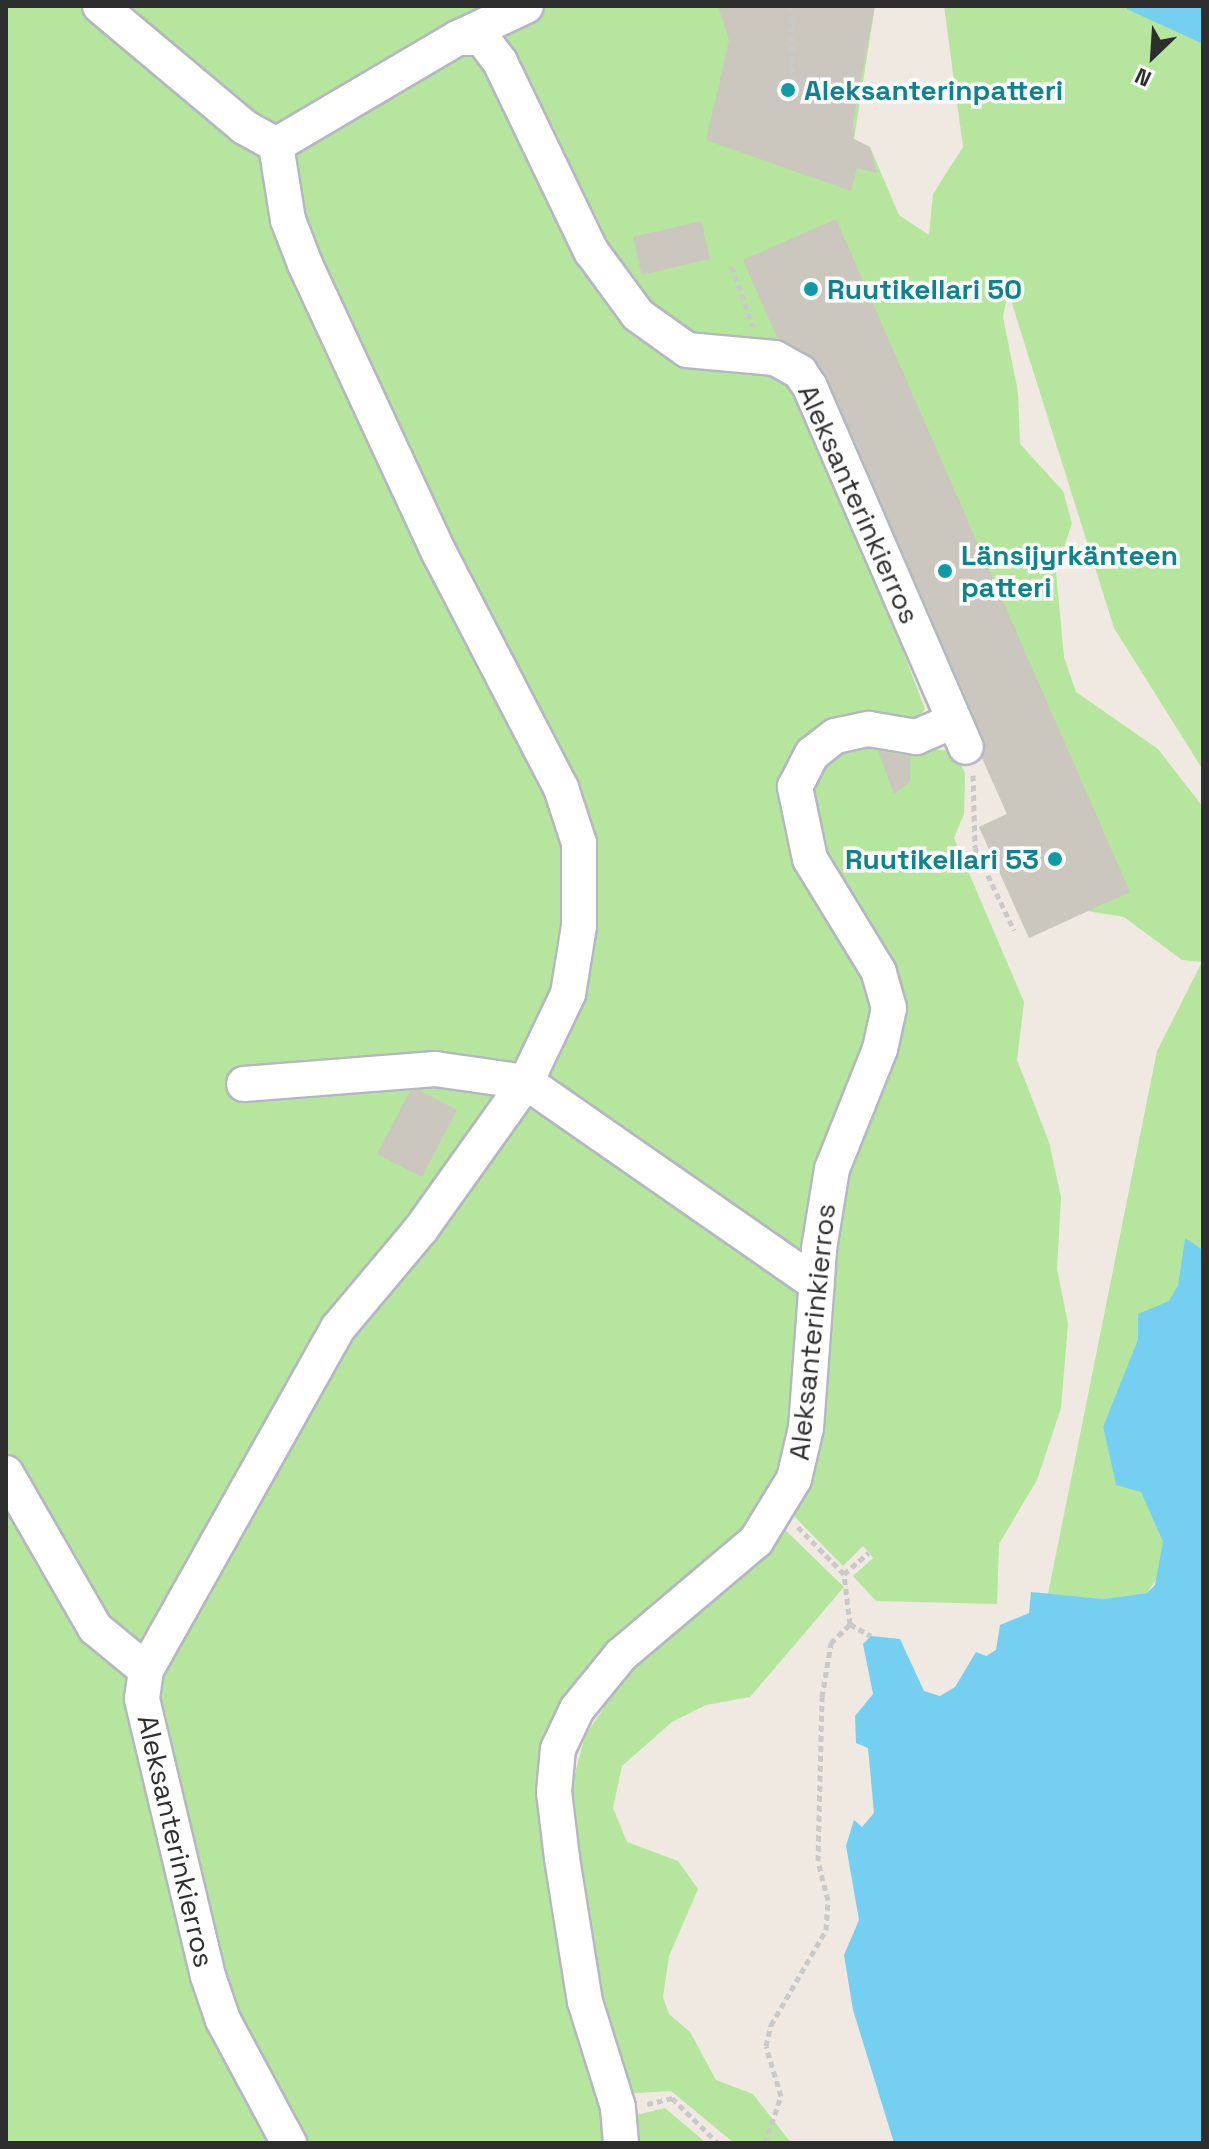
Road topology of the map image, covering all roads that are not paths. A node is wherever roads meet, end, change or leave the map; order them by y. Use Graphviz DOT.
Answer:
graph roads {
  1 [pos="100,6"];
  2 [pos="526,6"];
  3 [pos="458,38"];
  4 [pos="276,145"];
  5 [pos="526,1082"];
  6 [pos="244,1084"];
  7 [pos="817,1284"];
  8 [pos="6,1473"];
  9 [pos="146,1670"];
  10 [pos="289,2143"];
  11 [pos="621,2143"];
  1 -- 4 [label="lane"];
  2 -- 3 [label="lane"];
  3 -- 4 [label="lane"];
  3 -- 7 [label="lane, Aleksanterinkierros"];
  4 -- 5 [label="lane"];
  5 -- 6 [label="lane"];
  5 -- 7 [label="lane"];
  5 -- 9 [label="lane"];
  7 -- 11 [label="lane, Aleksanterinkierros"];
  8 -- 9 [label="lane"];
  9 -- 10 [label="lane, Aleksanterinkierros"];
}
